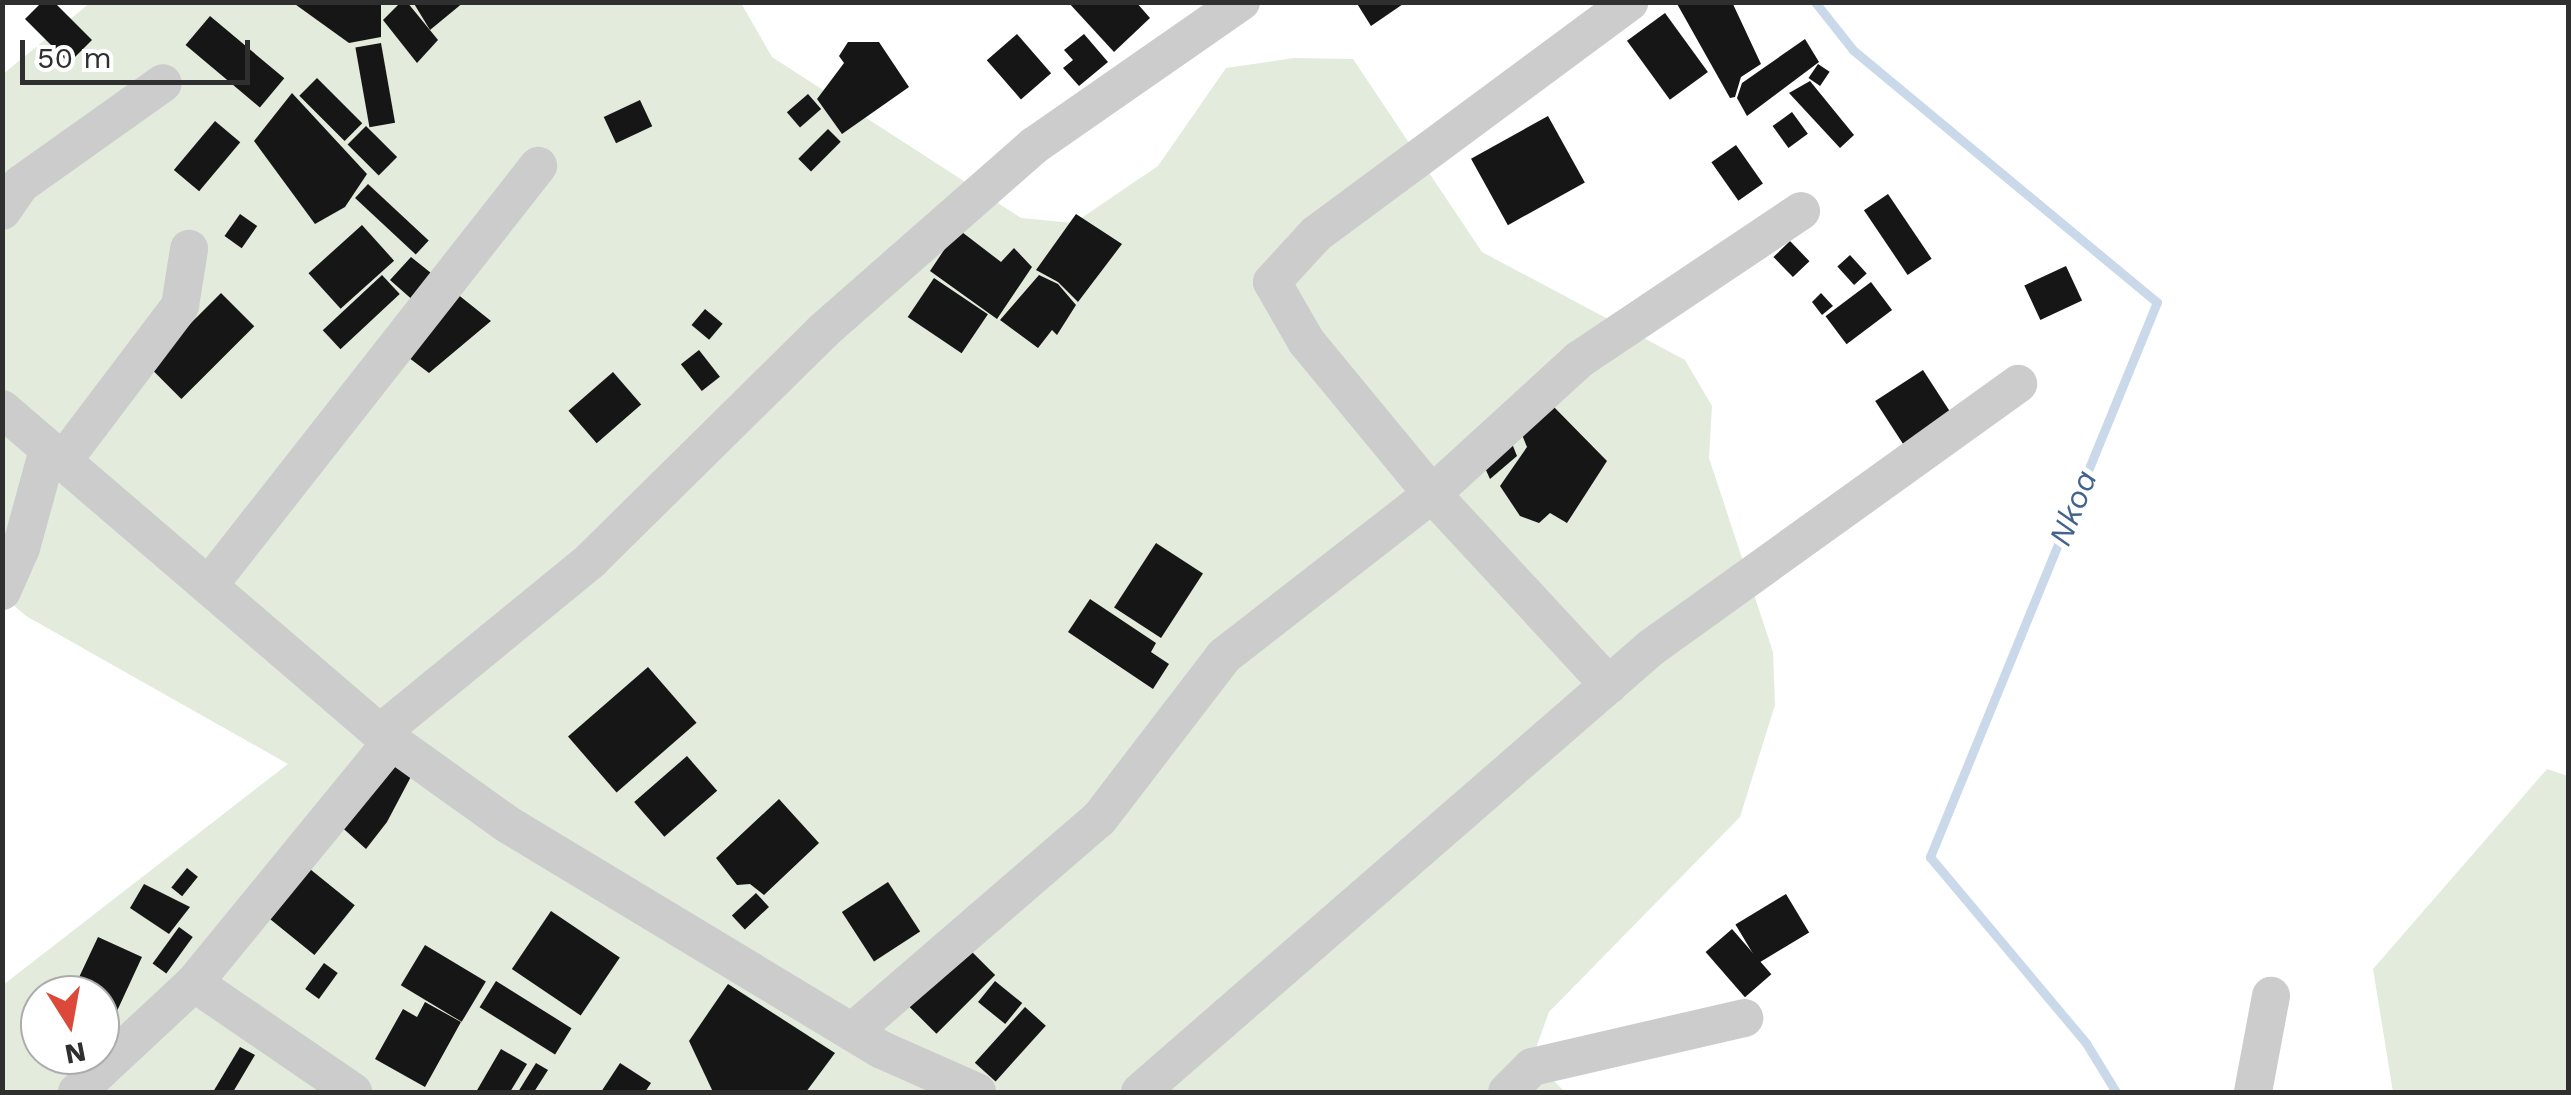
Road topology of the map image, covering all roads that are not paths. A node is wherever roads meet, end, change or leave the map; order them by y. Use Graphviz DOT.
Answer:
graph roads {
  1 [pos="1241,2"];
  2 [pos="1630,2"];
  3 [pos="163,83"];
  4 [pos="538,166"];
  5 [pos="2,210"];
  6 [pos="1801,211"];
  7 [pos="190,249"];
  8 [pos="2018,384"];
  9 [pos="2,409"];
  10 [pos="55,456"];
  11 [pos="1432,494"];
  12 [pos="210,585"];
  13 [pos="2,591"];
  14 [pos="1609,684"];
  15 [pos="386,737"];
  16 [pos="194,984"];
  17 [pos="2272,996"];
  18 [pos="1744,1018"];
  19 [pos="852,1032"];
  20 [pos="77,1092"];
  21 [pos="353,1092"];
  22 [pos="977,1092"];
  23 [pos="1140,1092"];
  24 [pos="1507,1092"];
  25 [pos="2253,1092"];
  1 -- 15 [label="street"];
  2 -- 11 [label="street"];
  3 -- 5 [label="street"];
  4 -- 12 [label="street"];
  6 -- 11 [label="street"];
  7 -- 10 [label="street"];
  8 -- 14 [label="street"];
  9 -- 10 [label="street"];
  10 -- 12 [label="street"];
  10 -- 13 [label="street"];
  11 -- 14 [label="street"];
  11 -- 19 [label="street"];
  12 -- 15 [label="street"];
  14 -- 23 [label="street"];
  15 -- 16 [label="street"];
  15 -- 19 [label="street"];
  16 -- 20 [label="street"];
  16 -- 21 [label="street"];
  17 -- 25 [label="street"];
  18 -- 24 [label="street"];
  19 -- 22 [label="street"];
}
